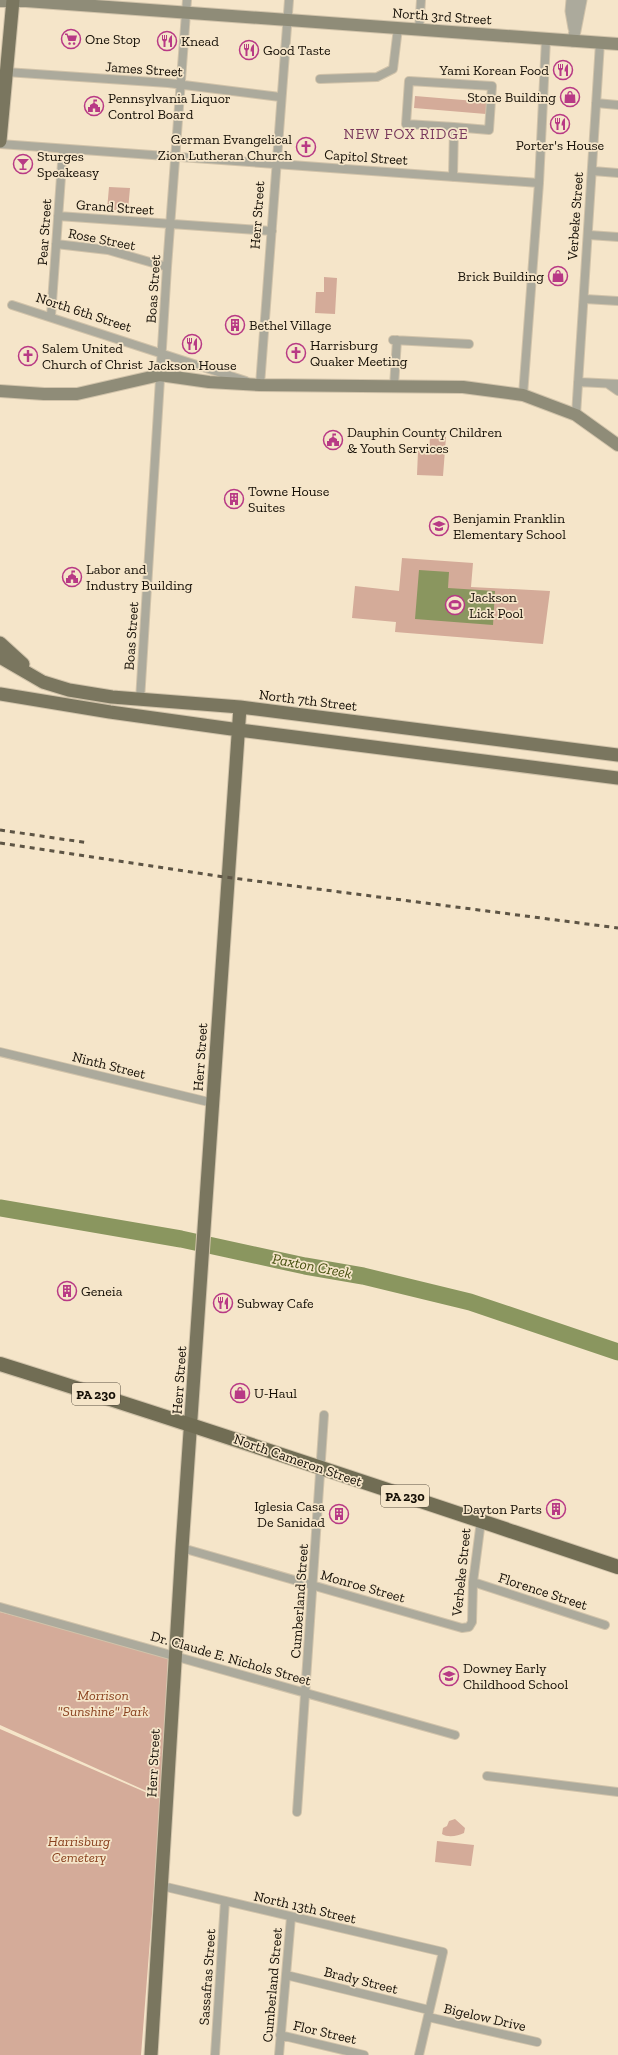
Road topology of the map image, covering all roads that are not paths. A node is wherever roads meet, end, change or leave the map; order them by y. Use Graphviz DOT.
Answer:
graph roads {
  1 [pos="187,0"];
  2 [pos="289,0"];
  3 [pos="421,0"];
  4 [pos="572,0"];
  5 [pos="581,0"];
  6 [pos="8,1"];
  7 [pos="186,13"];
  8 [pos="287,20"];
  9 [pos="398,28"];
  10 [pos="574,28"];
  11 [pos="419,30"];
  12 [pos="546,39"];
  13 [pos="573,41"];
  14 [pos="600,43"];
  15 [pos="618,44"];
  16 [pos="6,72"];
  17 [pos="320,79"];
  18 [pos="181,84"];
  19 [pos="280,97"];
  20 [pos="596,103"];
  21 [pos="618,105"];
  22 [pos="454,127"];
  23 [pos="0,143"];
  24 [pos="63,149"];
  25 [pos="175,157"];
  26 [pos="276,164"];
  27 [pos="593,171"];
  28 [pos="618,173"];
  29 [pos="453,177"];
  30 [pos="539,183"];
  31 [pos="58,216"];
  32 [pos="170,224"];
  33 [pos="272,232"];
  34 [pos="589,234"];
  35 [pos="618,237"];
  36 [pos="56,244"];
  37 [pos="167,267"];
  38 [pos="585,299"];
  39 [pos="618,301"];
  40 [pos="12,305"];
  41 [pos="51,316"];
  42 [pos="469,344"];
  43 [pos="162,353"];
  44 [pos="160,375"];
  45 [pos="578,382"];
  46 [pos="608,384"];
  47 [pos="618,384"];
  48 [pos="260,385"];
  49 [pos="394,386"];
  50 [pos="0,391"];
  51 [pos="618,391"];
  52 [pos="523,395"];
  53 [pos="576,415"];
  54 [pos="618,445"];
  55 [pos="0,643"];
  56 [pos="0,657"];
  57 [pos="56,687"];
  58 [pos="0,694"];
  59 [pos="140,700"];
  60 [pos="240,707"];
  61 [pos="239,730"];
  62 [pos="618,755"];
  63 [pos="618,778"];
  64 [pos="0,1052"];
  65 [pos="213,1103"];
  66 [pos="0,1364"];
  67 [pos="324,1415"];
  68 [pos="192,1424"];
  69 [pos="321,1469"];
  70 [pos="481,1521"];
  71 [pos="182,1548"];
  72 [pos="618,1567"];
  73 [pos="473,1582"];
  74 [pos="313,1585"];
  75 [pos="0,1607"];
  76 [pos="605,1625"];
  77 [pos="469,1627"];
  78 [pos="176,1657"];
  79 [pos="305,1693"];
  80 [pos="455,1735"];
  81 [pos="487,1776"];
  82 [pos="618,1792"];
  83 [pos="297,1812"];
  84 [pos="162,1886"];
  85 [pos="225,1901"];
  86 [pos="291,1916"];
  87 [pos="286,1976"];
  88 [pos="428,2014"];
  89 [pos="280,2035"];
  90 [pos="537,2042"];
  91 [pos="151,2055"];
  92 [pos="215,2055"];
  93 [pos="279,2055"];
  94 [pos="364,2055"];
  95 [pos="419,2055"];
  1 -- 7 [label="street, Boas Street"];
  2 -- 8 [label="street, Herr Street"];
  3 -- 11 [label="street"];
  4 -- 10 [label="street"];
  5 -- 10 [label="street"];
  6 -- 7 [label="main road, North 3rd Street"];
  6 -- 16 [label="main road"];
  7 -- 8 [label="main road, North 3rd Street"];
  7 -- 18 [label="street, Boas Street"];
  8 -- 9 [label="main road, North 3rd Street"];
  8 -- 19 [label="street, Herr Street"];
  9 -- 11 [label="main road, North 3rd Street"];
  9 -- 17 [label="street"];
  10 -- 13 [label="street"];
  11 -- 12 [label="main road, North 3rd Street"];
  12 -- 13 [label="main road, North 3rd Street"];
  12 -- 30 [label="street"];
  13 -- 14 [label="main road, North 3rd Street"];
  14 -- 15 [label="main road, North 3rd Street"];
  14 -- 20 [label="street, Verbeke Street"];
  16 -- 18 [label="street, James Street"];
  16 -- 23 [label="main road"];
  18 -- 19 [label="street, James Street"];
  18 -- 25 [label="street, Boas Street"];
  19 -- 26 [label="street, Herr Street"];
  20 -- 21 [label="street"];
  20 -- 27 [label="street, Verbeke Street"];
  22 -- 22 [label="street"];
  22 -- 29 [label="street"];
  23 -- 24 [label="street, Capitol Street"];
  24 -- 25 [label="street, Capitol Street"];
  24 -- 31 [label="street, Pear Street"];
  25 -- 26 [label="street, Capitol Street"];
  25 -- 32 [label="street, Boas Street"];
  26 -- 29 [label="street, Capitol Street"];
  26 -- 33 [label="street, Herr Street"];
  27 -- 28 [label="street"];
  27 -- 34 [label="street, Verbeke Street"];
  29 -- 30 [label="street, Capitol Street"];
  30 -- 52 [label="street"];
  31 -- 32 [label="street, Grand Street"];
  31 -- 36 [label="street, Pear Street"];
  32 -- 33 [label="street, Grand Street"];
  32 -- 37 [label="street, Boas Street"];
  33 -- 48 [label="street, Herr Street"];
  34 -- 35 [label="street"];
  34 -- 38 [label="street, Verbeke Street"];
  36 -- 37 [label="street, Rose Street"];
  36 -- 41 [label="street, Pear Street"];
  37 -- 43 [label="street, Boas Street"];
  38 -- 39 [label="street"];
  38 -- 45 [label="street, Verbeke Street"];
  40 -- 41 [label="street, North 6th Street"];
  41 -- 43 [label="street, North 6th Street"];
  42 -- 49 [label="street"];
  43 -- 44 [label="street, Boas Street"];
  43 -- 48 [label="street, North 6th Street"];
  44 -- 48 [label="main road, North 6th Street"];
  44 -- 50 [label="main road"];
  44 -- 59 [label="street, Boas Street"];
  45 -- 46 [label="street"];
  45 -- 53 [label="street, Verbeke Street"];
  46 -- 47 [label="street"];
  46 -- 51 [label="street"];
  48 -- 49 [label="main road, North 6th Street"];
  49 -- 52 [label="main road, North 6th Street"];
  52 -- 53 [label="main road, North 6th Street"];
  53 -- 54 [label="main road, North 6th Street"];
  55 -- 57 [label="main road"];
  56 -- 57 [label="main road, North 7th Street"];
  57 -- 59 [label="main road, North 7th Street"];
  58 -- 61 [label="main road"];
  59 -- 60 [label="main road, North 7th Street"];
  60 -- 61 [label="main road, Herr Street"];
  60 -- 62 [label="main road, North 7th Street"];
  61 -- 63 [label="main road"];
  61 -- 65 [label="main road, Herr Street"];
  64 -- 65 [label="street, Ninth Street"];
  65 -- 68 [label="main road, Herr Street"];
  66 -- 68 [label="highway, North Cameron Street / PA 230"];
  67 -- 69 [label="street, Cumberland Street"];
  68 -- 69 [label="highway, North Cameron Street / PA 230"];
  68 -- 71 [label="main road, Herr Street"];
  69 -- 70 [label="highway, North Cameron Street / PA 230"];
  69 -- 74 [label="street, Cumberland Street"];
  70 -- 72 [label="highway, North Cameron Street / PA 230"];
  70 -- 73 [label="street, Verbeke Street"];
  71 -- 74 [label="street, Monroe Street"];
  71 -- 78 [label="main road, Herr Street"];
  73 -- 76 [label="street, Florence Street"];
  73 -- 77 [label="street, Verbeke Street"];
  74 -- 77 [label="street, Monroe Street"];
  74 -- 79 [label="street, Cumberland Street"];
  75 -- 78 [label="street, Dr. Claude E. Nichols Street"];
  78 -- 79 [label="street, Dr. Claude E. Nichols Street"];
  78 -- 84 [label="main road, Herr Street"];
  79 -- 80 [label="street, Dr. Claude E. Nichols Street"];
  79 -- 83 [label="street, Cumberland Street"];
  81 -- 82 [label="street"];
  84 -- 85 [label="street, North 13th Street"];
  84 -- 91 [label="main road, Herr Street"];
  85 -- 86 [label="street, North 13th Street"];
  85 -- 92 [label="street, Sassafras Street"];
  86 -- 87 [label="street, Cumberland Street"];
  86 -- 88 [label="street, North 13th Street"];
  87 -- 88 [label="street, Brady Street"];
  87 -- 89 [label="street, Cumberland Street"];
  88 -- 90 [label="street, Bigelow Drive"];
  88 -- 95 [label="street"];
  89 -- 93 [label="street, Cumberland Street"];
  89 -- 94 [label="street, Flor Street"];
}
